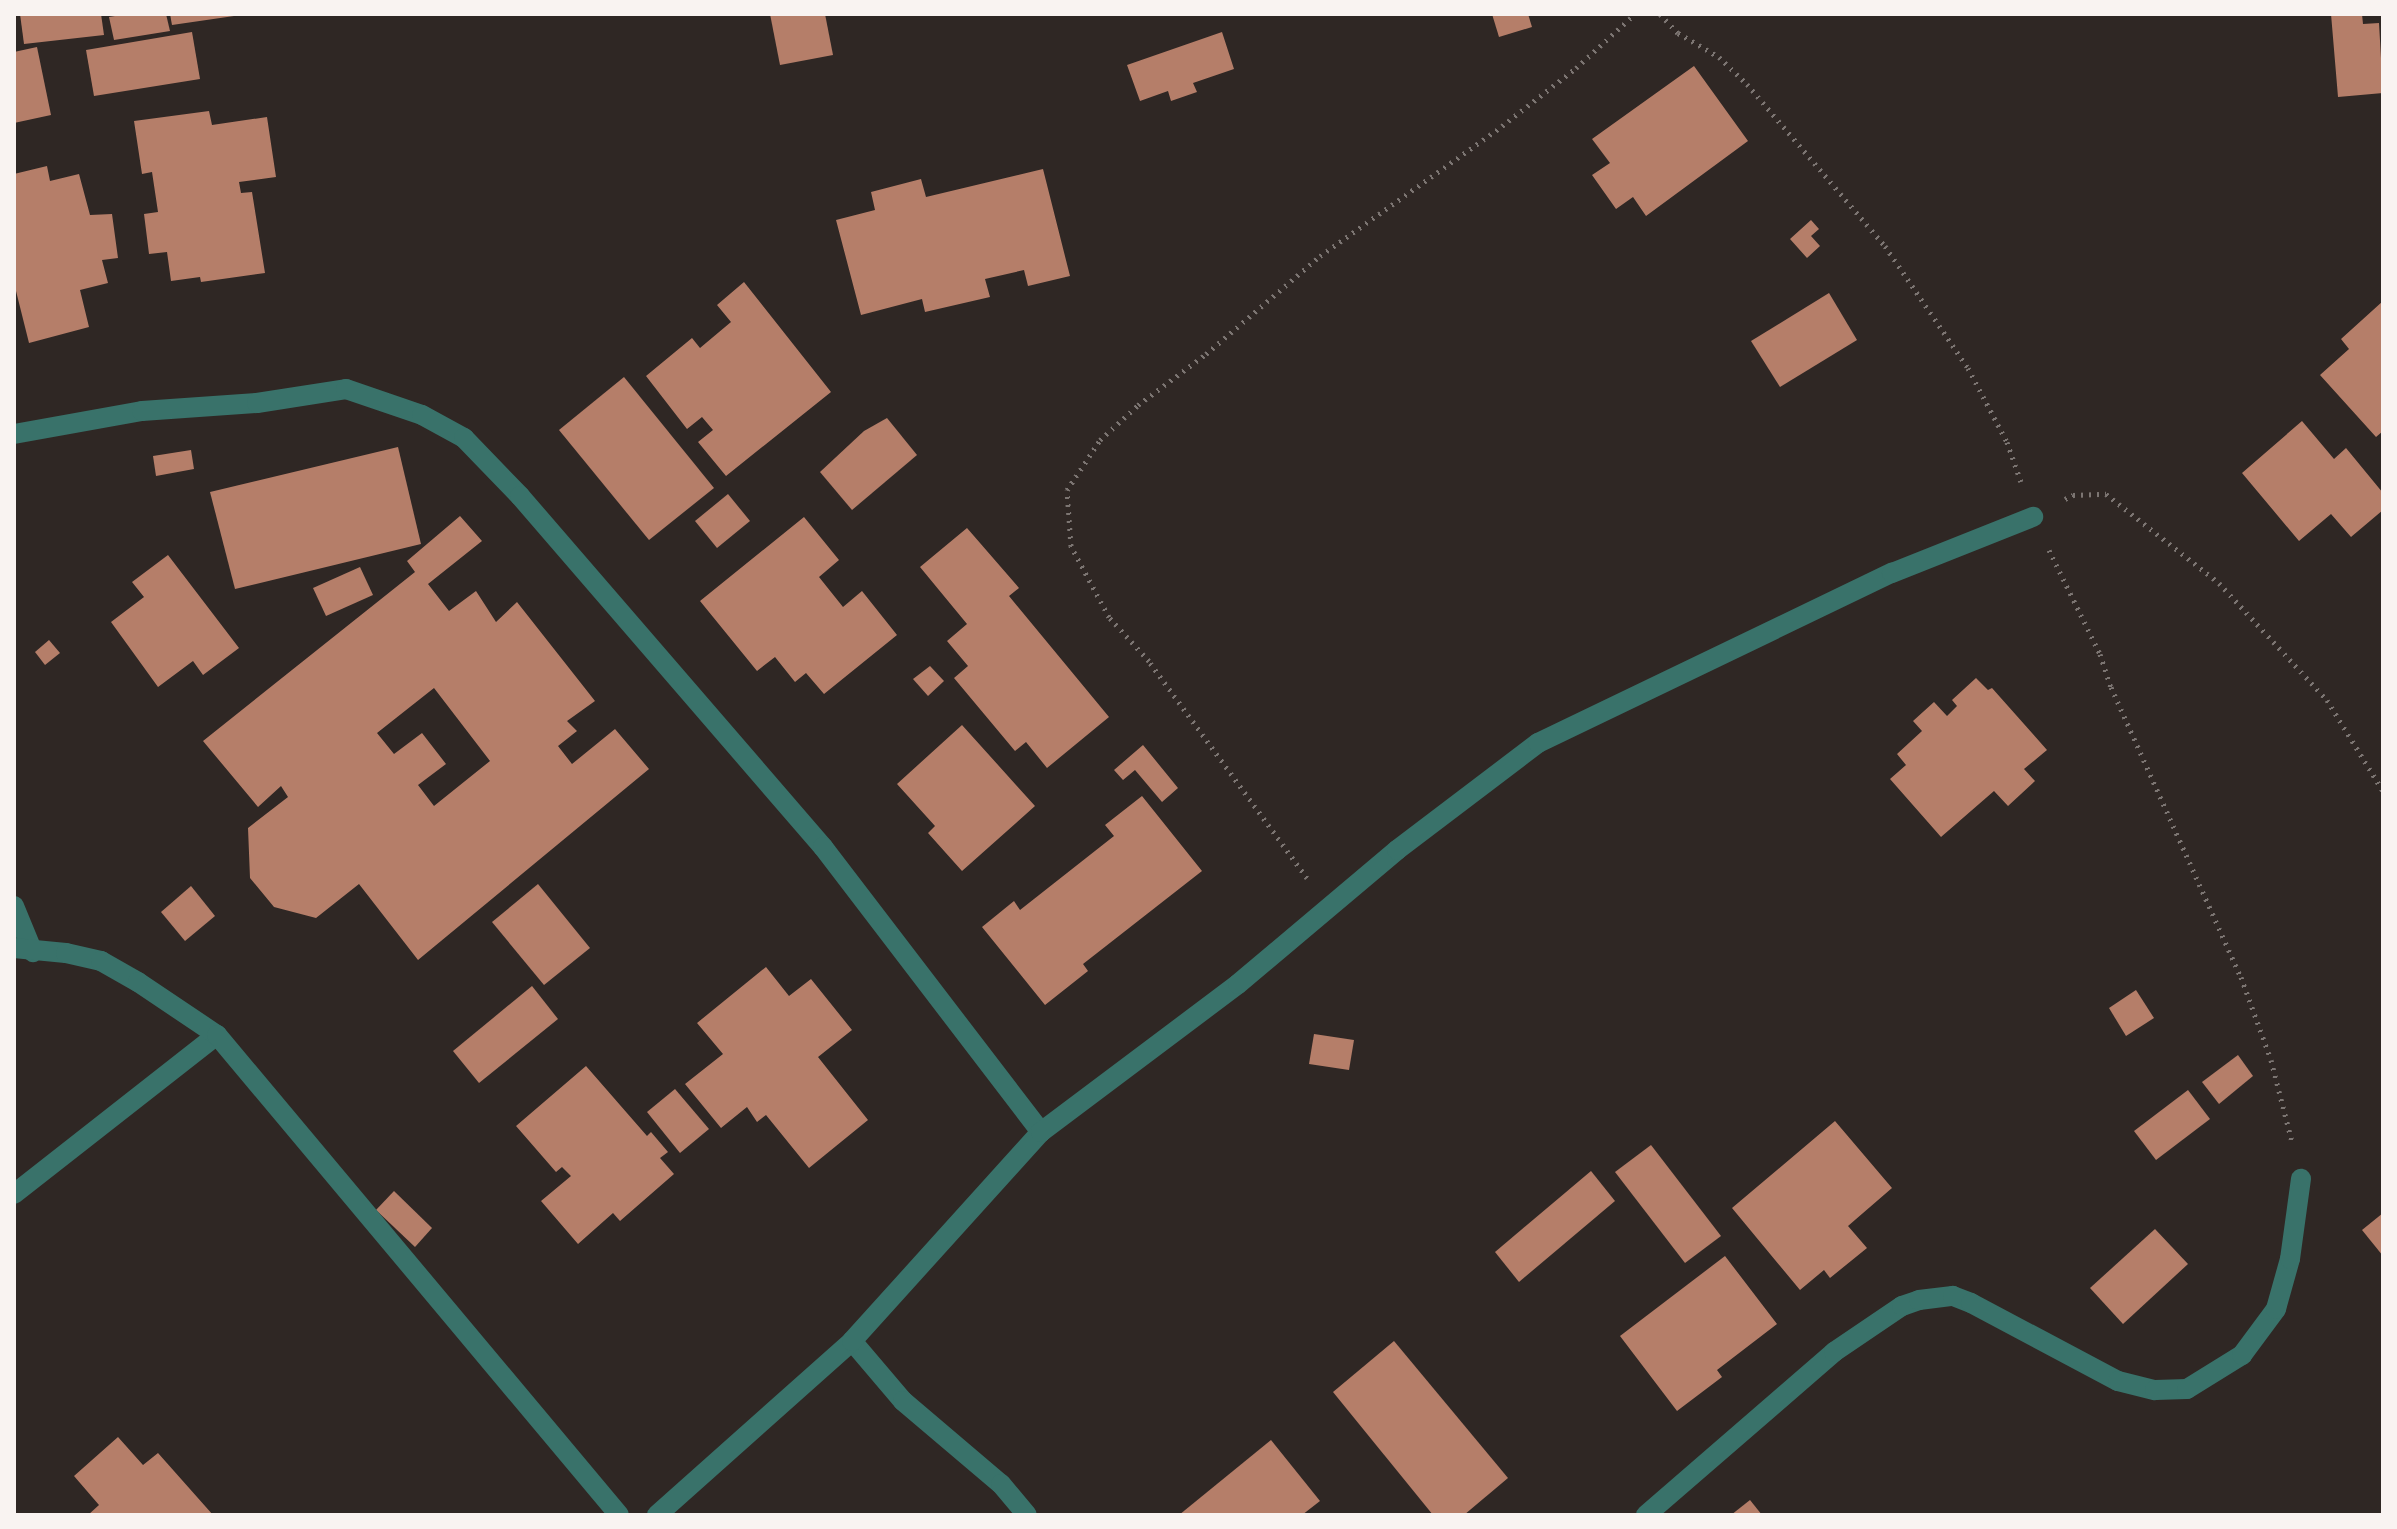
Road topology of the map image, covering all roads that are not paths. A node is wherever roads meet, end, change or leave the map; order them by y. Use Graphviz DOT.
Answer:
graph roads {
  1 [pos="14,434"];
  2 [pos="2033,517"];
  3 [pos="14,906"];
  4 [pos="24,950"];
  5 [pos="217,1035"];
  6 [pos="1041,1132"];
  7 [pos="2301,1179"];
  8 [pos="14,1194"];
  9 [pos="852,1341"];
  10 [pos="619,1515"];
  11 [pos="657,1515"];
  12 [pos="1027,1515"];
  13 [pos="1646,1515"];
  1 -- 6 [label="street"];
  2 -- 6 [label="street"];
  3 -- 4 [label="street"];
  4 -- 5 [label="street"];
  5 -- 8 [label="street"];
  5 -- 10 [label="street"];
  6 -- 9 [label="street"];
  7 -- 13 [label="street"];
  9 -- 11 [label="street"];
  9 -- 12 [label="street"];
}
